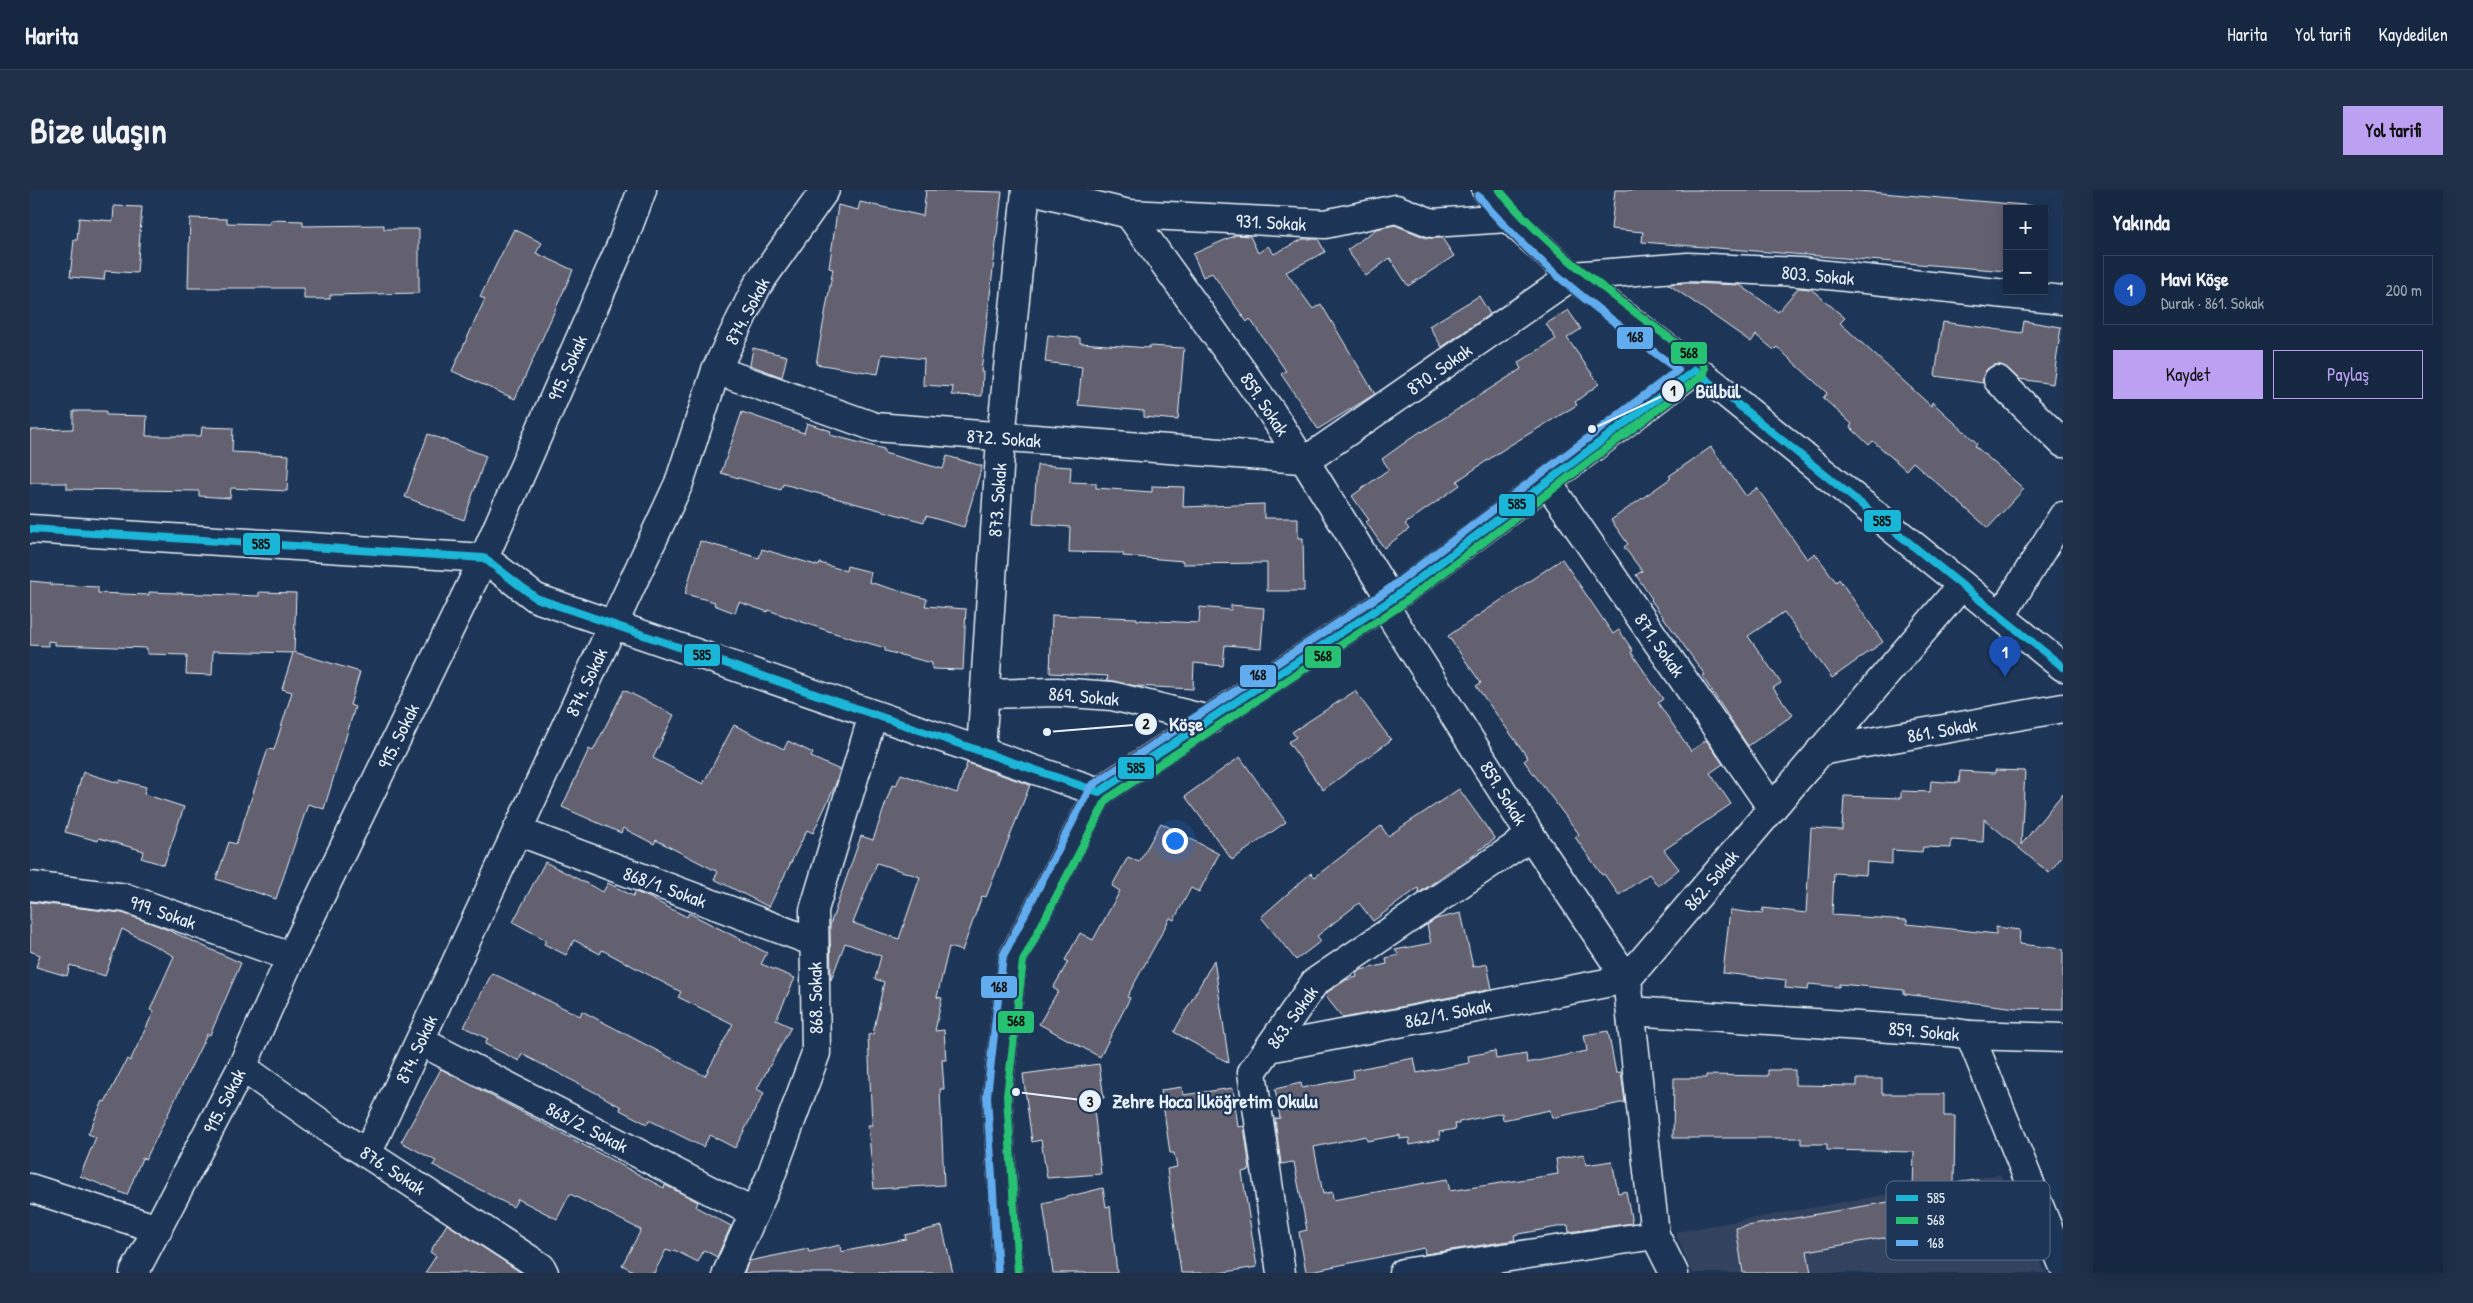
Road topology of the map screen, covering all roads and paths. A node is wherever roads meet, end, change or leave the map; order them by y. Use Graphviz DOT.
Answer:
graph roads {
  1 [pos="642,190"];
  2 [pos="825,190"];
  3 [pos="1026,190"];
  4 [pos="1032,190"];
  5 [pos="1486,190"];
  6 [pos="1497,190"];
  7 [pos="1129,214"];
  8 [pos="1508,218"];
  9 [pos="1572,276"];
  10 [pos="2063,300"];
  11 [pos="716,370"];
  12 [pos="1695,370"];
  13 [pos="1998,380"];
  14 [pos="1001,438"];
  15 [pos="2063,442"];
  16 [pos="1303,460"];
  17 [pos="1547,482"];
  18 [pos="2063,516"];
  19 [pos="30,529"];
  20 [pos="484,558"];
  21 [pos="1962,585"];
  22 [pos="1388,603"];
  23 [pos="2001,616"];
  24 [pos="613,624"];
  25 [pos="2063,666"];
  26 [pos="985,694"];
  27 [pos="2063,708"];
  28 [pos="873,715"];
  29 [pos="1210,720"];
  30 [pos="981,751"];
  31 [pos="1820,751"];
  32 [pos="1099,792"];
  33 [pos="1772,808"];
  34 [pos="517,831"];
  35 [pos="1531,836"];
  36 [pos="30,886"];
  37 [pos="814,942"];
  38 [pos="291,957"];
  39 [pos="1628,979"];
  40 [pos="1631,1011"];
  41 [pos="1970,1035"];
  42 [pos="2063,1038"];
  43 [pos="420,1040"];
  44 [pos="1269,1048"];
  45 [pos="242,1067"];
  46 [pos="367,1154"];
  47 [pos="2029,1181"];
  48 [pos="30,1188"];
  49 [pos="754,1213"];
  50 [pos="158,1228"];
  51 [pos="2050,1232"];
  52 [pos="1655,1235"];
  53 [pos="2063,1264"];
  54 [pos="541,1271"];
  55 [pos="134,1273"];
  56 [pos="727,1273"];
  57 [pos="1008,1273"];
  58 [pos="1281,1273"];
  59 [pos="1403,1273"];
  60 [pos="1674,1273"];
  1 -- 20 [label="street, 915. Sokak"];
  2 -- 11 [label="street, 874. Sokak"];
  3 -- 14 [label="street, 873. Sokak"];
  4 -- 7 [label="street, 931. Sokak"];
  5 -- 8 [label="street"];
  6 -- 8 [label="street"];
  7 -- 8 [label="street, 931. Sokak"];
  7 -- 16 [label="street, 859. Sokak"];
  8 -- 9 [label="street"];
  9 -- 10 [label="street, 803. Sokak"];
  9 -- 12 [label="street"];
  9 -- 16 [label="street, 870. Sokak"];
  11 -- 14 [label="street, 872. Sokak"];
  11 -- 24 [label="street, 874. Sokak"];
  12 -- 17 [label="street"];
  12 -- 21 [label="street"];
  13 -- 15 [label="street"];
  14 -- 16 [label="street, 872. Sokak"];
  14 -- 26 [label="street, 873. Sokak"];
  16 -- 22 [label="street, 859. Sokak"];
  17 -- 22 [label="street"];
  17 -- 33 [label="street, 871. Sokak"];
  18 -- 23 [label="street"];
  19 -- 20 [label="street"];
  20 -- 24 [label="street"];
  20 -- 38 [label="street, 915. Sokak"];
  21 -- 23 [label="street"];
  21 -- 31 [label="street, 862. Sokak"];
  22 -- 29 [label="street"];
  22 -- 35 [label="street, 859. Sokak"];
  23 -- 25 [label="street"];
  24 -- 28 [label="street"];
  24 -- 34 [label="street, 874. Sokak"];
  26 -- 29 [label="street, 869. Sokak"];
  26 -- 30 [label="street, 873. Sokak"];
  27 -- 31 [label="street, 861. Sokak"];
  28 -- 30 [label="street"];
  28 -- 37 [label="street, 868. Sokak"];
  29 -- 32 [label="street"];
  30 -- 32 [label="street"];
  31 -- 33 [label="street, 862. Sokak"];
  32 -- 57 [label="street"];
  33 -- 39 [label="street, 862. Sokak"];
  34 -- 37 [label="street, 868/1. Sokak"];
  34 -- 43 [label="street, 874. Sokak"];
  35 -- 39 [label="street, 859. Sokak"];
  35 -- 44 [label="street, 863. Sokak"];
  36 -- 38 [label="street, 919. Sokak"];
  37 -- 49 [label="street, 868. Sokak"];
  38 -- 45 [label="street, 915. Sokak"];
  39 -- 40 [label="street"];
  39 -- 44 [label="street, 862/1. Sokak"];
  40 -- 41 [label="street, 859. Sokak"];
  40 -- 52 [label="street"];
  41 -- 42 [label="street"];
  41 -- 47 [label="street, 859. Sokak"];
  43 -- 46 [label="street, 874. Sokak"];
  43 -- 49 [label="street, 868/2. Sokak"];
  44 -- 58 [label="street, 863. Sokak"];
  45 -- 46 [label="street, 876. Sokak"];
  45 -- 50 [label="street, 915. Sokak"];
  46 -- 54 [label="street, 876. Sokak"];
  48 -- 50 [label="street"];
  49 -- 56 [label="street, 868. Sokak"];
  50 -- 55 [label="street, 915. Sokak"];
  51 -- 53 [label="street, 859. Sokak"];
  52 -- 59 [label="street"];
  52 -- 60 [label="street"];
}
